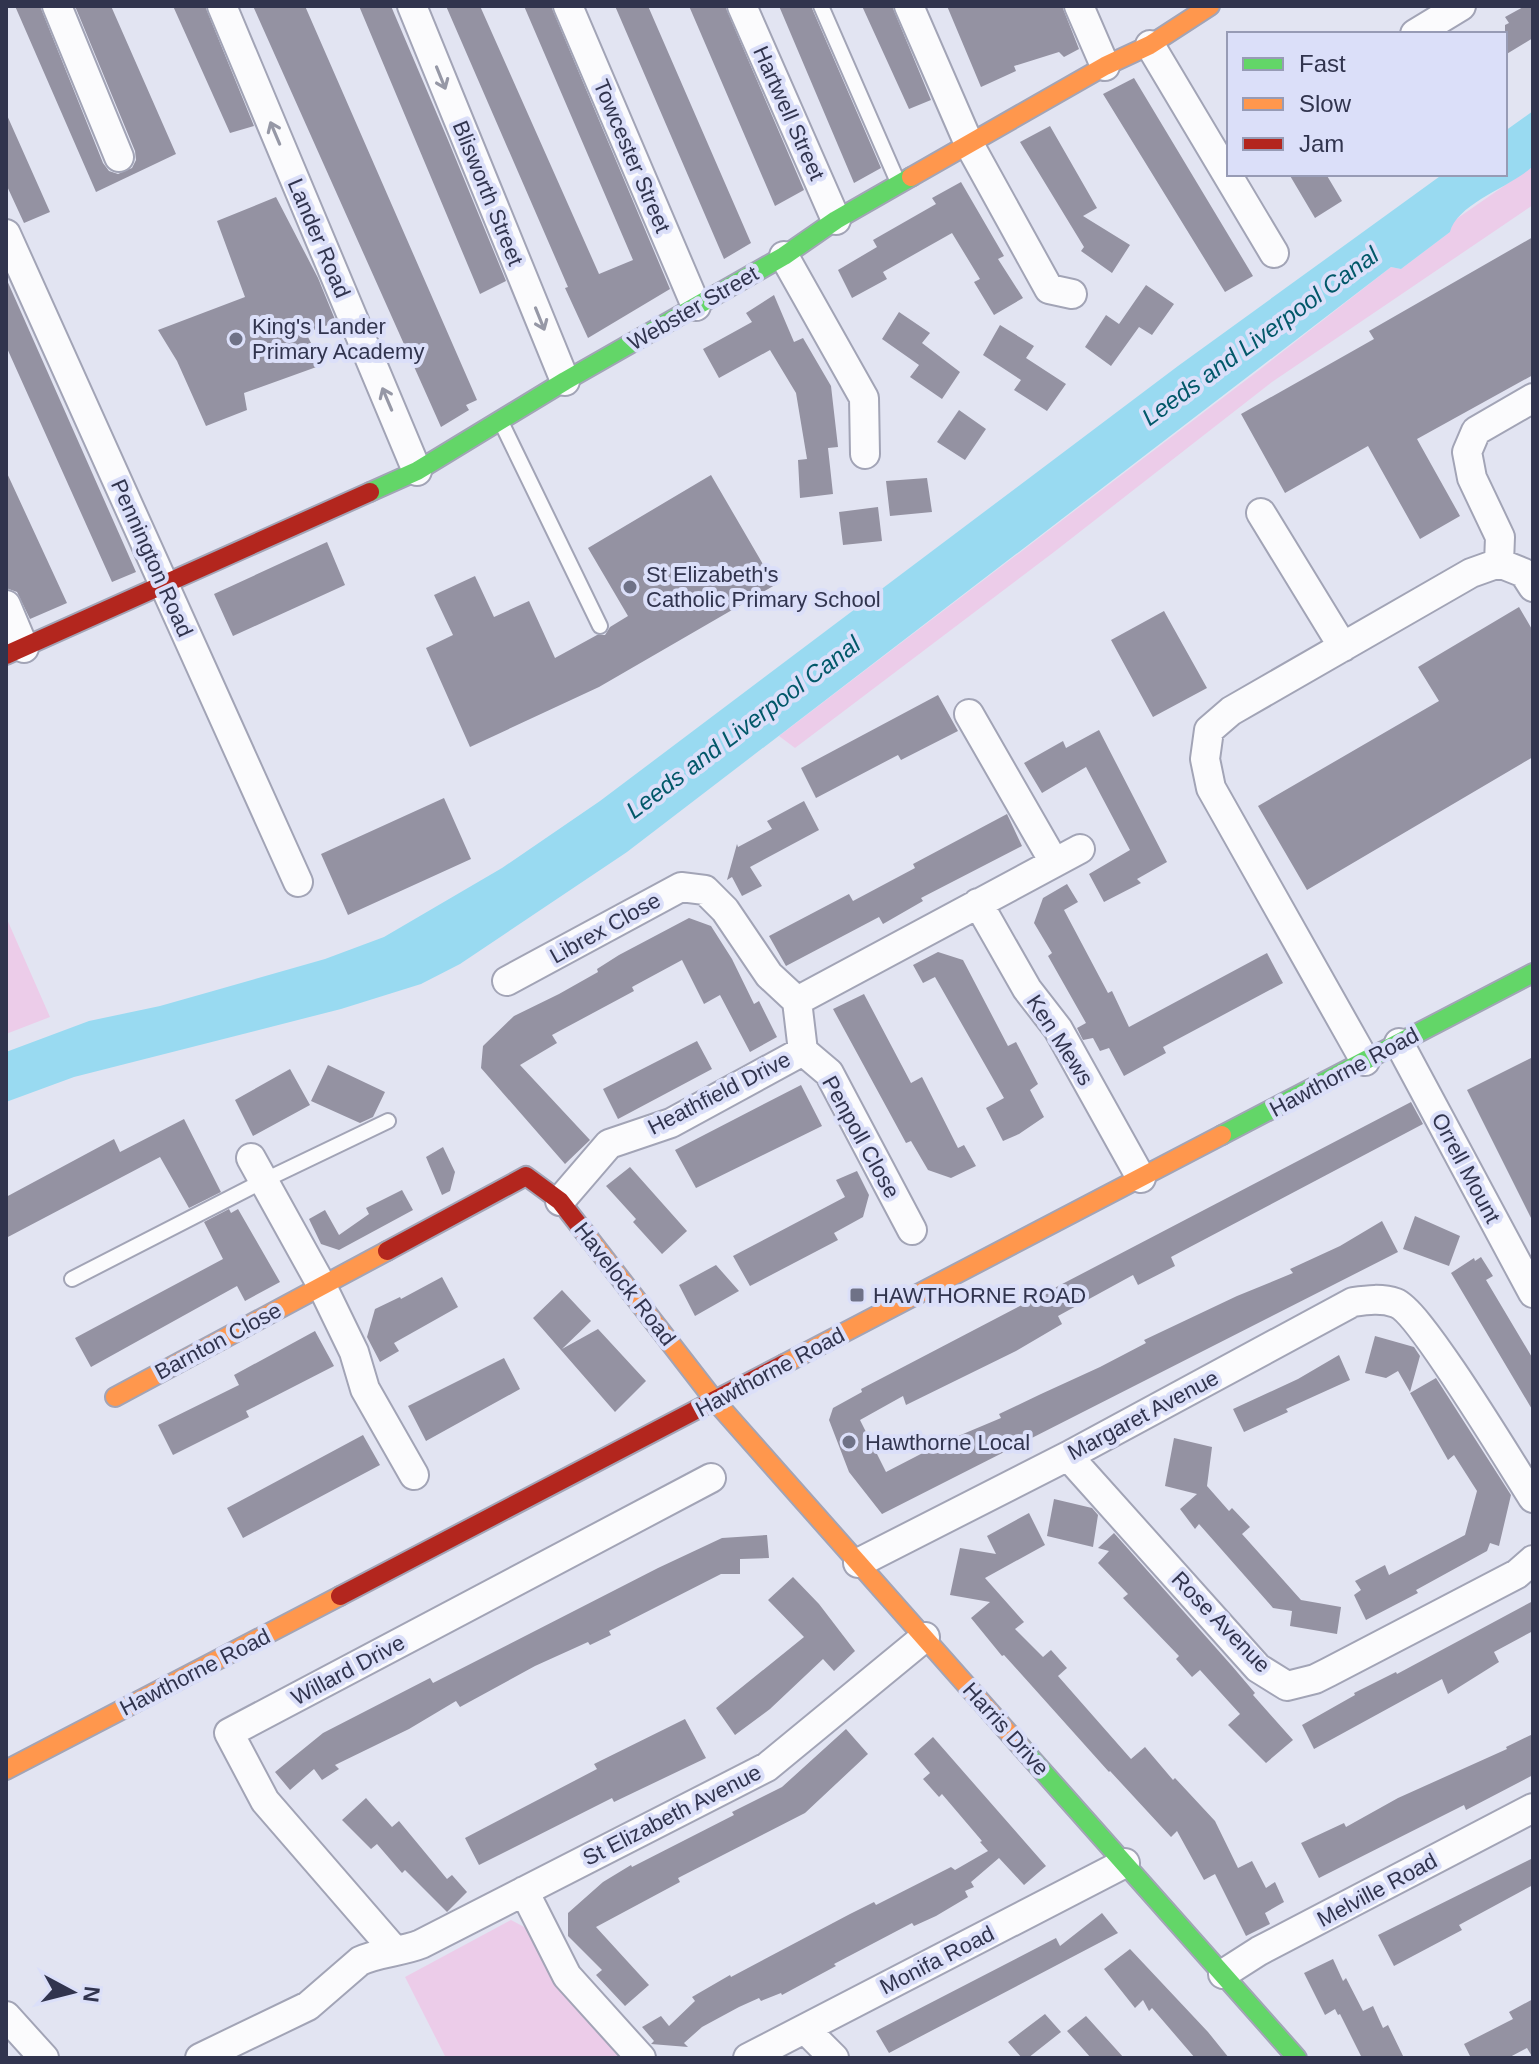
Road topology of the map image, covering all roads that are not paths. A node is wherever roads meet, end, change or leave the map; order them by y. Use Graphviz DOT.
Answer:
graph roads {
  1 [pos="57,6"];
  2 [pos="222,6"];
  3 [pos="412,6"];
  4 [pos="568,6"];
  5 [pos="742,6"];
  6 [pos="821,6"];
  7 [pos="909,6"];
  8 [pos="1079,6"];
  9 [pos="1210,6"];
  10 [pos="1461,6"];
  11 [pos="1418,32"];
  12 [pos="1150,45"];
  13 [pos="1105,66"];
  14 [pos="969,144"];
  15 [pos="119,157"];
  16 [pos="1227,174"];
  17 [pos="1228,176"];
  18 [pos="898,184"];
  19 [pos="836,220"];
  20 [pos="6,234"];
  21 [pos="1274,253"];
  22 [pos="784,256"];
  23 [pos="1072,294"];
  24 [pos="696,306"];
  25 [pos="565,381"];
  26 [pos="1533,398"];
  27 [pos="500,421"];
  28 [pos="865,454"];
  29 [pos="417,471"];
  30 [pos="1261,513"];
  31 [pos="1499,563"];
  32 [pos="163,584"];
  33 [pos="1533,587"];
  34 [pos="6,605"];
  35 [pos="600,626"];
  36 [pos="1343,647"];
  37 [pos="15,651"];
  38 [pos="969,714"];
  39 [pos="1080,849"];
  40 [pos="1054,862"];
  41 [pos="298,882"];
  42 [pos="978,903"];
  43 [pos="1533,973"];
  44 [pos="507,981"];
  45 [pos="797,1001"];
  46 [pos="1399,1043"];
  47 [pos="803,1051"];
  48 [pos="1365,1061"];
  49 [pos="388,1121"];
  50 [pos="257,1169"];
  51 [pos="526,1176"];
  52 [pos="1141,1178"];
  53 [pos="560,1201"];
  54 [pos="912,1230"];
  55 [pos="72,1279"];
  56 [pos="322,1286"];
  57 [pos="1533,1293"];
  58 [pos="115,1397"];
  59 [pos="715,1401"];
  60 [pos="1068,1456"];
  61 [pos="414,1475"];
  62 [pos="711,1478"];
  63 [pos="1533,1498"];
  64 [pos="1533,1560"];
  65 [pos="858,1563"];
  66 [pos="925,1637"];
  67 [pos="6,1770"];
  68 [pos="1533,1808"];
  69 [pos="1125,1863"];
  70 [pos="524,1891"];
  71 [pos="395,1951"];
  72 [pos="1223,1974"];
  73 [pos="6,2016"];
  74 [pos="805,2029"];
  75 [pos="44,2058"];
  76 [pos="200,2058"];
  77 [pos="641,2058"];
  78 [pos="748,2058"];
  79 [pos="834,2058"];
  80 [pos="1297,2058"];
  1 -- 15 [label="street"];
  29 -- 2 [label="street, Lander Road, one-way"];
  3 -- 25 [label="street, Blisworth Street, one-way"];
  4 -- 24 [label="street, Towcester Street"];
  5 -- 19 [label="street, Hartwell Street"];
  6 -- 18 [label="lane"];
  7 -- 14 [label="street"];
  8 -- 13 [label="street"];
  9 -- 12 [label="street, Webster Street"];
  10 -- 11 [label="street"];
  12 -- 13 [label="street, Webster Street"];
  12 -- 16 [label="street"];
  13 -- 14 [label="street, Webster Street"];
  14 -- 18 [label="street, Webster Street"];
  14 -- 23 [label="street"];
  17 -- 21 [label="street"];
  18 -- 19 [label="street, Webster Street"];
  19 -- 22 [label="street, Webster Street"];
  20 -- 32 [label="street, Pennington Road"];
  22 -- 24 [label="street, Webster Street"];
  22 -- 28 [label="street"];
  24 -- 25 [label="street, Webster Street"];
  25 -- 27 [label="street, Webster Street"];
  26 -- 31 [label="street"];
  27 -- 29 [label="street, Webster Street"];
  27 -- 35 [label="lane"];
  29 -- 32 [label="street, Webster Street"];
  30 -- 36 [label="street"];
  31 -- 33 [label="street"];
  31 -- 36 [label="street"];
  32 -- 37 [label="street, Webster Street"];
  32 -- 41 [label="street, Pennington Road"];
  34 -- 37 [label="street"];
  36 -- 48 [label="street"];
  38 -- 40 [label="street"];
  39 -- 40 [label="street"];
  40 -- 42 [label="street"];
  42 -- 45 [label="street"];
  42 -- 52 [label="street, Ken Mews"];
  43 -- 46 [label="street, Hawthorne Road"];
  44 -- 45 [label="street, Librex Close"];
  45 -- 47 [label="street, Heathfield Drive"];
  46 -- 48 [label="street, Hawthorne Road"];
  46 -- 57 [label="street, Orrell Mount"];
  47 -- 53 [label="street, Heathfield Drive"];
  47 -- 54 [label="street, Penpoll Close"];
  48 -- 52 [label="street, Hawthorne Road"];
  49 -- 50 [label="lane"];
  50 -- 55 [label="lane"];
  50 -- 56 [label="street"];
  51 -- 53 [label="street, Havelock Road"];
  51 -- 56 [label="street, Barnton Close"];
  52 -- 59 [label="street, Hawthorne Road"];
  53 -- 59 [label="street, Havelock Road"];
  56 -- 58 [label="street, Barnton Close"];
  56 -- 61 [label="street"];
  59 -- 65 [label="street, Harris Drive"];
  59 -- 67 [label="street, Hawthorne Road"];
  60 -- 63 [label="street, Margaret Avenue"];
  60 -- 64 [label="street, Rose Avenue"];
  60 -- 65 [label="street, Margaret Avenue"];
  62 -- 71 [label="street, Willard Drive"];
  65 -- 66 [label="street, Harris Drive"];
  66 -- 69 [label="street, Harris Drive"];
  66 -- 70 [label="street, St Elizabeth Avenue"];
  68 -- 72 [label="street, Melville Road"];
  69 -- 72 [label="street, Harris Drive"];
  69 -- 74 [label="street, Monifa Road"];
  70 -- 71 [label="street, St Elizabeth Avenue"];
  70 -- 77 [label="street"];
  71 -- 76 [label="street, St Elizabeth Avenue"];
  72 -- 80 [label="street, Harris Drive"];
  73 -- 75 [label="street"];
  74 -- 78 [label="street, Monifa Road"];
  74 -- 79 [label="street"];
}
